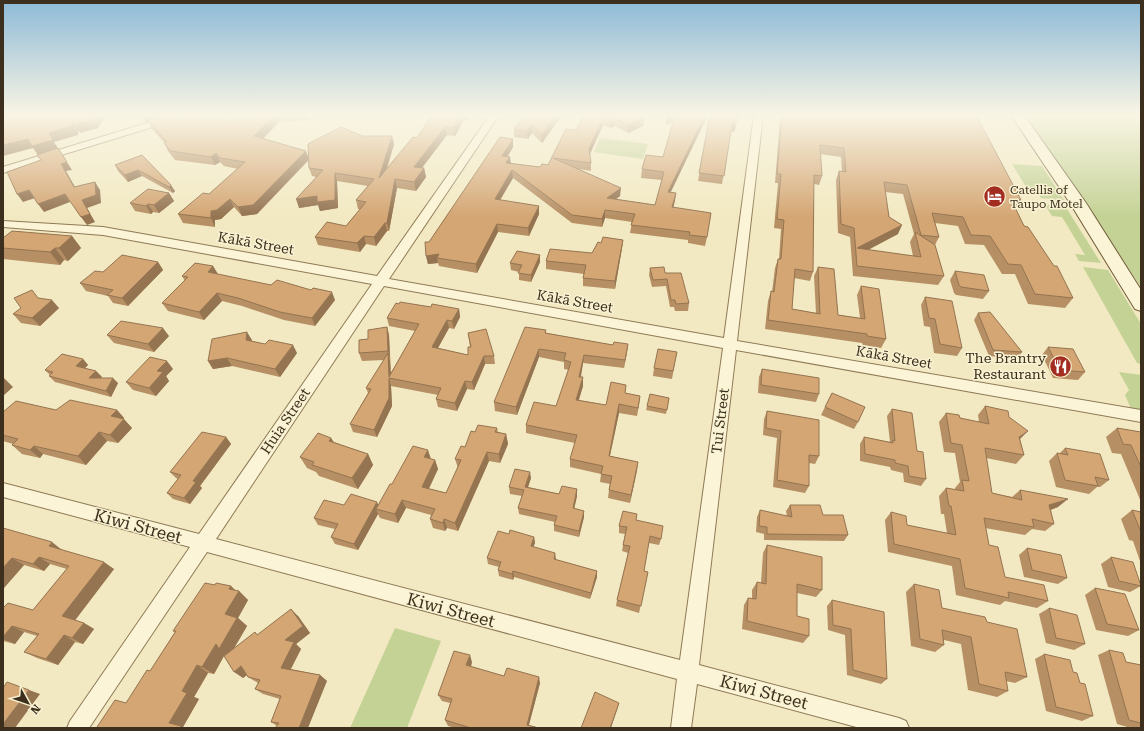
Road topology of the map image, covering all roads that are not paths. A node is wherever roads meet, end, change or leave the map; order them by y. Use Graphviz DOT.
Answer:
graph roads {
  1 [pos="71,149"];
  2 [pos="471,149"];
  3 [pos="755,149"];
  4 [pos="1041,149"];
  5 [pos="3,170"];
  6 [pos="3,224"];
  7 [pos="380,282"];
  8 [pos="1141,305"];
  9 [pos="729,344"];
  10 [pos="1141,416"];
  11 [pos="3,490"];
  12 [pos="202,544"];
  13 [pos="689,673"];
  14 [pos="77,728"];
  15 [pos="682,728"];
  16 [pos="899,728"];
  1 -- 5 [label="street"];
  2 -- 7 [label="street, Huia Street"];
  3 -- 9 [label="street, Tui Street"];
  4 -- 8 [label="street"];
  6 -- 7 [label="street, Kākā Street"];
  7 -- 9 [label="street, Kākā Street"];
  7 -- 12 [label="street, Huia Street"];
  9 -- 10 [label="street, Kākā Street"];
  9 -- 13 [label="street, Tui Street"];
  11 -- 12 [label="street, Kiwi Street"];
  12 -- 13 [label="street, Kiwi Street"];
  12 -- 14 [label="street, Huia Street"];
  13 -- 15 [label="street, Tui Street"];
  13 -- 16 [label="street, Kiwi Street"];
}
